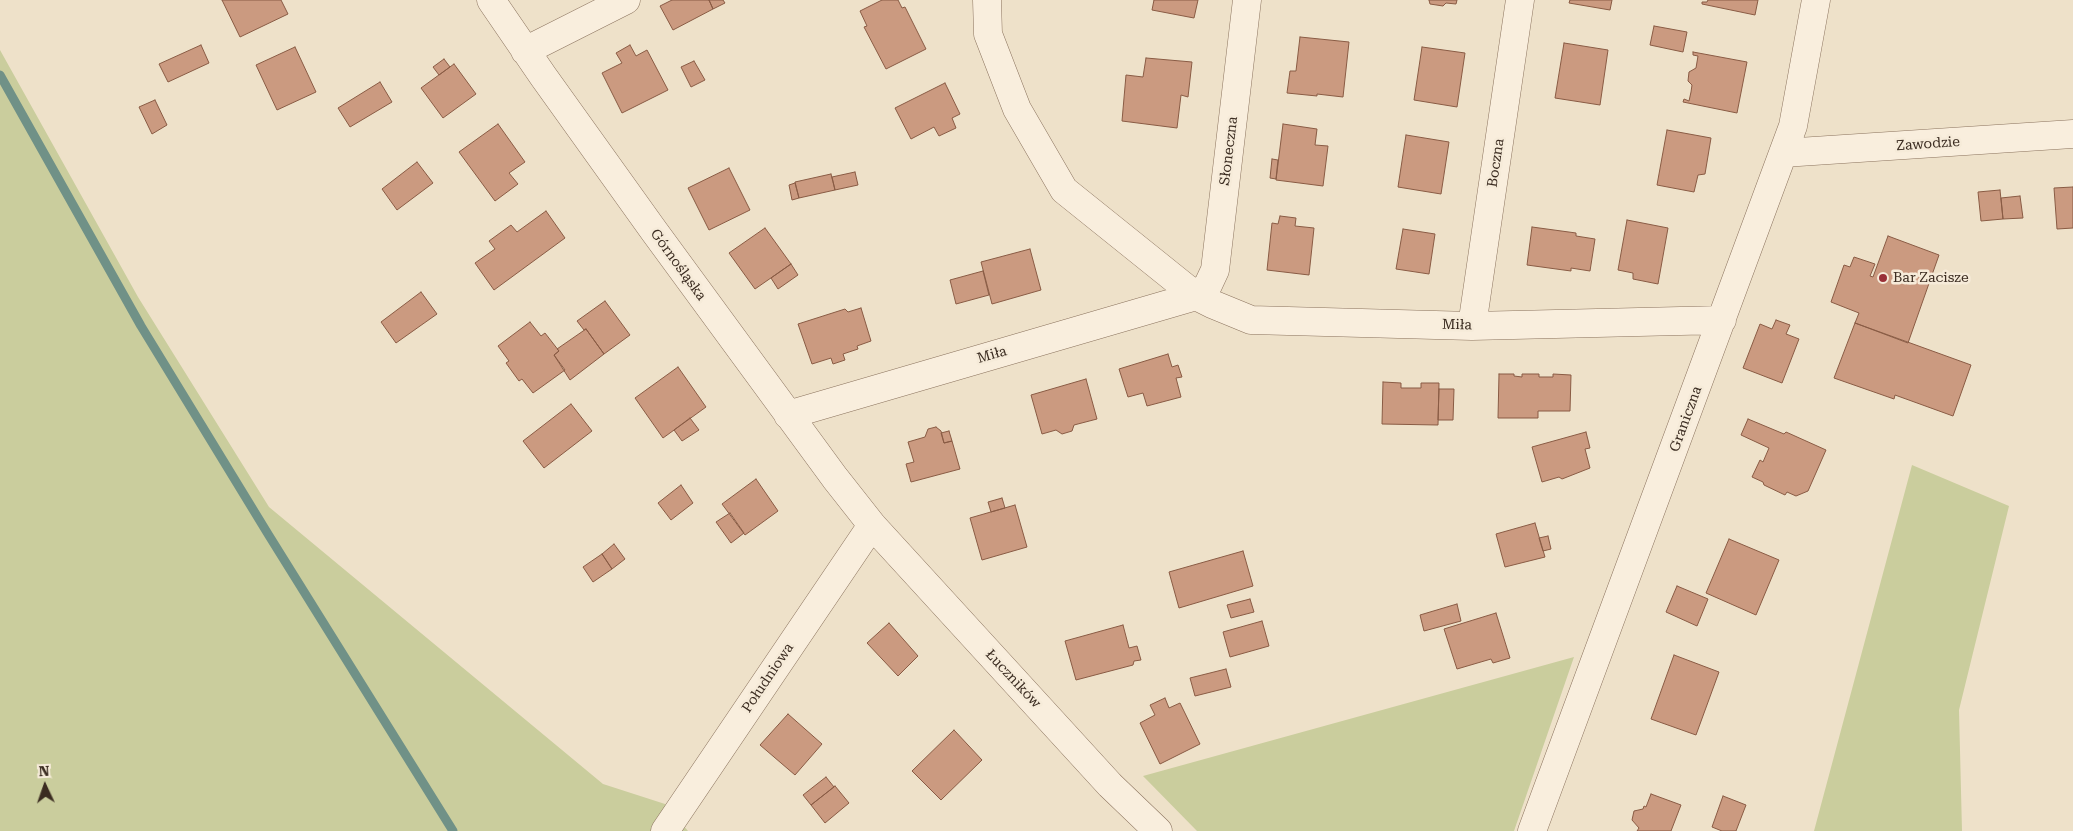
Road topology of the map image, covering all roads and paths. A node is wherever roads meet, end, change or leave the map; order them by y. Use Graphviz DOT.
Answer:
graph roads {
  1 [pos="491,0"];
  2 [pos="626,0"];
  3 [pos="987,0"];
  4 [pos="1247,0"];
  5 [pos="1520,0"];
  6 [pos="1816,0"];
  7 [pos="525,51"];
  8 [pos="2073,134"];
  9 [pos="1783,153"];
  10 [pos="1196,296"];
  11 [pos="1722,320"];
  12 [pos="1472,326"];
  13 [pos="788,415"];
  14 [pos="872,525"];
  15 [pos="665,831"];
  16 [pos="1158,831"];
  17 [pos="1532,831"];
  1 -- 7 [label="street, Górnośląska"];
  2 -- 7 [label="street"];
  3 -- 10 [label="street, Miła"];
  4 -- 10 [label="street, Słoneczna"];
  5 -- 12 [label="street, Boczna"];
  6 -- 9 [label="street, Graniczna"];
  7 -- 13 [label="street, Górnośląska"];
  8 -- 9 [label="street, Zawodzie"];
  9 -- 11 [label="street, Graniczna"];
  10 -- 12 [label="street, Miła"];
  10 -- 13 [label="street, Miła"];
  11 -- 12 [label="street, Miła"];
  11 -- 17 [label="street, Graniczna"];
  13 -- 14 [label="street, Górnośląska"];
  14 -- 15 [label="street, Południowa"];
  14 -- 16 [label="street, Łuczników"];
}
